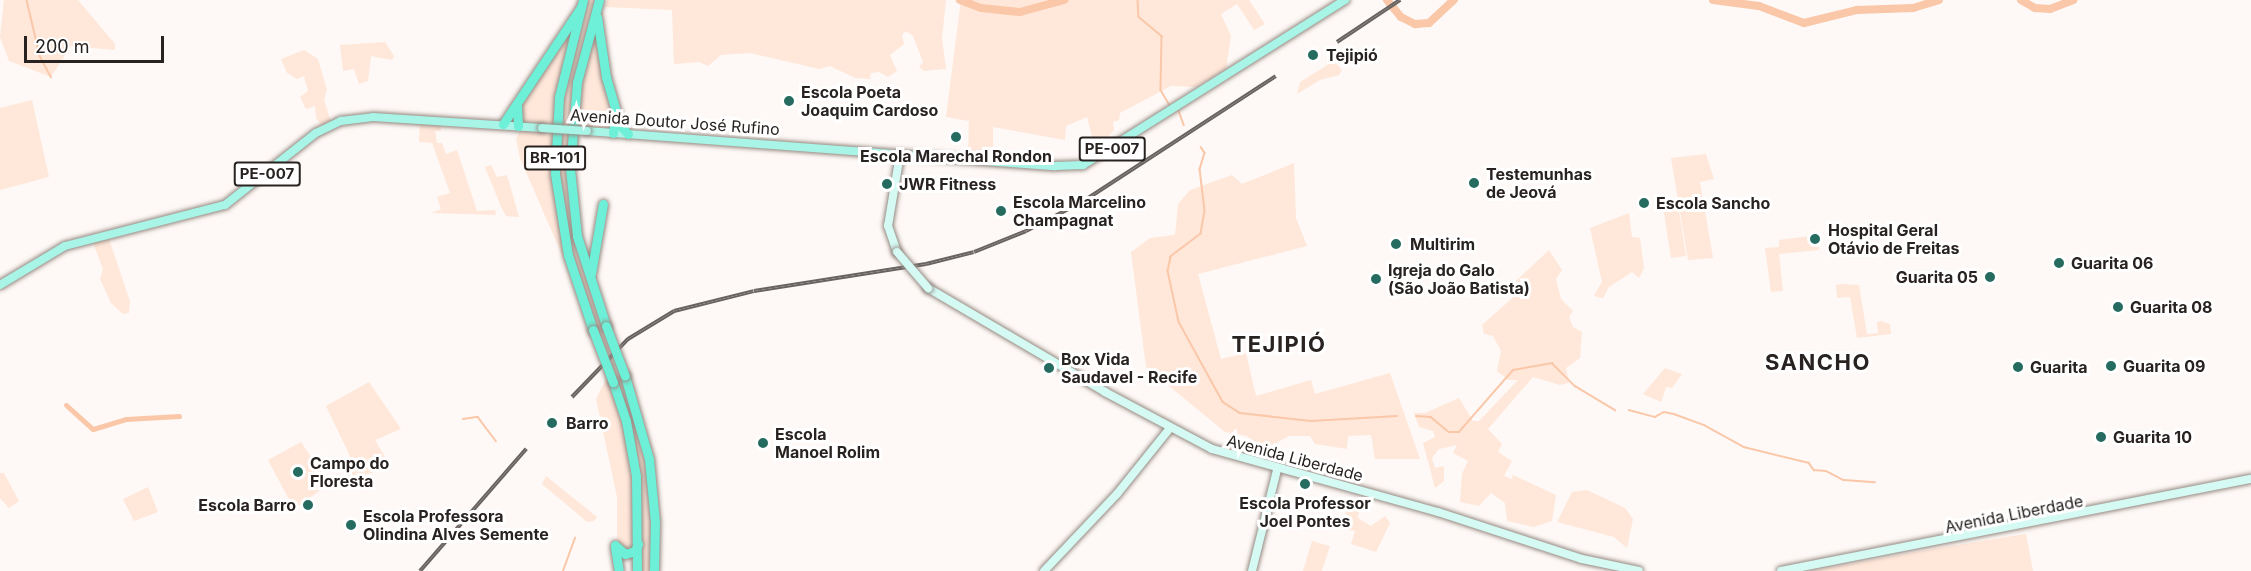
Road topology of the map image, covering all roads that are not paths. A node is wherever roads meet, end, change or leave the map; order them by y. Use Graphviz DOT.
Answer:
graph roads {
  1 [pos="1345,0"];
  2 [pos="599,2"];
  3 [pos="582,3"];
  4 [pos="518,104"];
  5 [pos="615,112"];
  6 [pos="503,124"];
  7 [pos="518,126"];
  8 [pos="613,133"];
  9 [pos="628,134"];
  10 [pos="900,154"];
  11 [pos="603,204"];
  12 [pos="591,279"];
  13 [pos="572,283"];
  14 [pos="0,285"];
  15 [pos="587,314"];
  16 [pos="1170,428"];
  17 [pos="1276,470"];
  18 [pos="2251,479"];
  19 [pos="638,544"];
  20 [pos="619,571"];
  21 [pos="637,571"];
  22 [pos="654,571"];
  23 [pos="1044,571"];
  24 [pos="1252,571"];
  25 [pos="1639,571"];
  26 [pos="1781,571"];
  1 -- 10 [label="main road, Avenida Doutor José Rufino / PE-007"];
  2 -- 5 [label="highway"];
  2 -- 12 [label="highway, BR-101"];
  3 -- 4 [label="highway"];
  3 -- 15 [label="highway, BR-101"];
  4 -- 6 [label="highway"];
  4 -- 7 [label="highway"];
  5 -- 8 [label="highway"];
  5 -- 9 [label="highway"];
  6 -- 7 [label="main road, Avenida Doutor José Rufino / PE-007"];
  6 -- 14 [label="main road, Avenida Doutor José Rufino / PE-007"];
  7 -- 8 [label="main road, Avenida Doutor José Rufino / PE-007, bridge"];
  8 -- 9 [label="main road, Avenida Doutor José Rufino / PE-007"];
  9 -- 10 [label="main road, Avenida Doutor José Rufino / PE-007"];
  10 -- 16 [label="main road, Avenida Liberdade, bridge"];
  11 -- 12 [label="highway"];
  12 -- 22 [label="highway, BR-101, bridge"];
  13 -- 15 [label="highway"];
  15 -- 19 [label="highway, BR-101, bridge"];
  16 -- 17 [label="main road, Avenida Liberdade"];
  16 -- 23 [label="main road"];
  17 -- 24 [label="main road"];
  17 -- 25 [label="main road, Avenida Liberdade"];
  18 -- 26 [label="main road, Avenida Liberdade"];
  19 -- 20 [label="highway"];
  19 -- 21 [label="highway, BR-101"];
}
